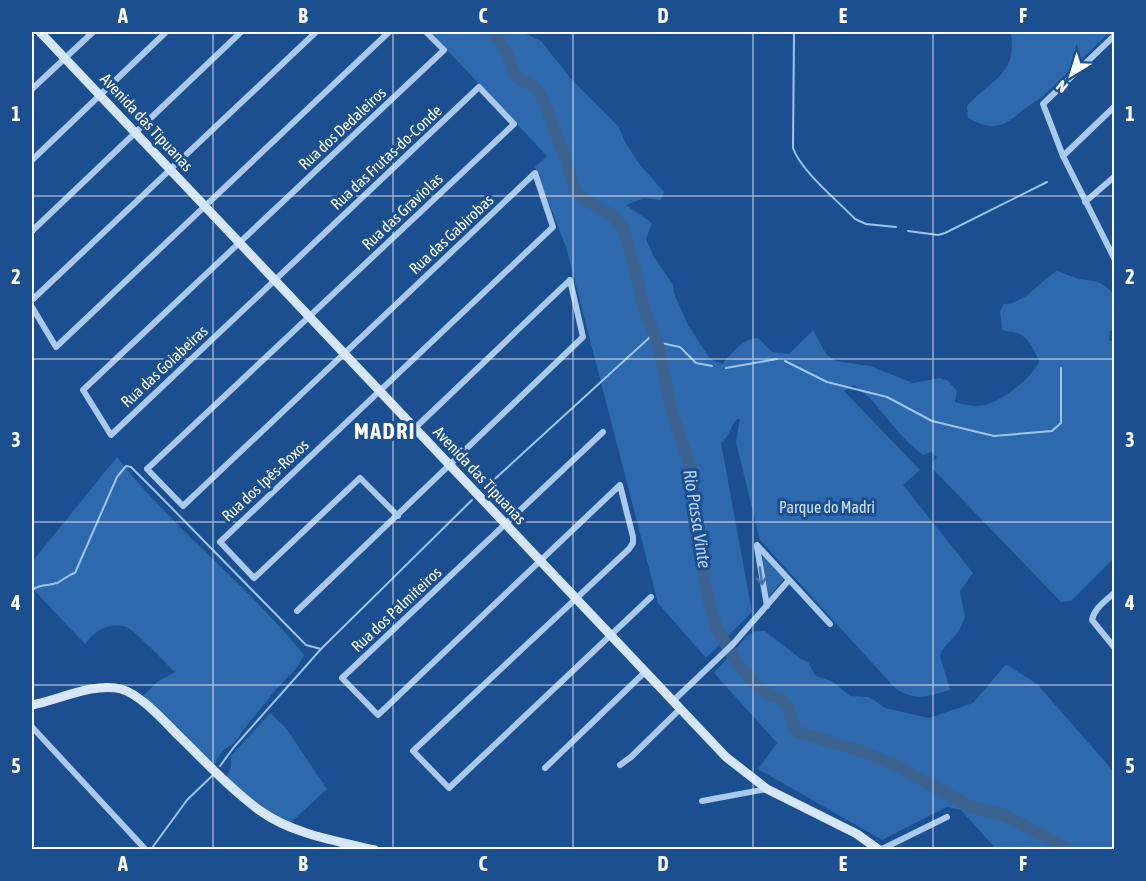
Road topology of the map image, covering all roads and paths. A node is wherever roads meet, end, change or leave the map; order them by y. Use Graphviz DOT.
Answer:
graph roads {
  1 [pos="40,32"];
  2 [pos="93,32"];
  3 [pos="166,32"];
  4 [pos="241,32"];
  5 [pos="316,32"];
  6 [pos="389,32"];
  7 [pos="426,32"];
  8 [pos="1114,36"];
  9 [pos="65,58"];
  10 [pos="32,89"];
  11 [pos="100,94"];
  12 [pos="1114,107"];
  13 [pos="514,124"];
  14 [pos="135,132"];
  15 [pos="1063,156"];
  16 [pos="32,160"];
  17 [pos="170,169"];
  18 [pos="1114,177"];
  19 [pos="1085,202"];
  20 [pos="205,206"];
  21 [pos="32,231"];
  22 [pos="240,243"];
  23 [pos="1112,248"];
  24 [pos="1114,258"];
  25 [pos="275,280"];
  26 [pos="32,300"];
  27 [pos="32,307"];
  28 [pos="309,317"];
  29 [pos="345,353"];
  30 [pos="380,391"];
  31 [pos="416,428"];
  32 [pos="603,432"];
  33 [pos="451,466"];
  34 [pos="398,516"];
  35 [pos="506,524"];
  36 [pos="541,561"];
  37 [pos="789,580"];
  38 [pos="1114,593"];
  39 [pos="651,597"];
  40 [pos="576,598"];
  41 [pos="767,606"];
  42 [pos="297,610"];
  43 [pos="830,624"];
  44 [pos="611,635"];
  45 [pos="1114,647"];
  46 [pos="645,672"];
  47 [pos="673,701"];
  48 [pos="32,705"];
  49 [pos="680,709"];
  50 [pos="32,727"];
  51 [pos="620,765"];
  52 [pos="545,768"];
  53 [pos="767,789"];
  54 [pos="702,801"];
  55 [pos="947,817"];
  56 [pos="146,849"];
  57 [pos="375,849"];
  58 [pos="879,849"];
  1 -- 9 [label="main road, Avenida das Tipuanas"];
  2 -- 9 [label="street"];
  3 -- 11 [label="street"];
  4 -- 14 [label="street"];
  5 -- 17 [label="street"];
  6 -- 20 [label="street"];
  7 -- 22 [label="street, Rua dos Dedaleiros"];
  8 -- 15 [label="street"];
  9 -- 10 [label="street"];
  9 -- 11 [label="main road, Avenida das Tipuanas"];
  11 -- 14 [label="main road, Avenida das Tipuanas"];
  11 -- 16 [label="street"];
  12 -- 15 [label="street"];
  13 -- 25 [label="street, Rua das Frutas-do-Conde"];
  13 -- 28 [label="street, Rua das Graviolas"];
  14 -- 17 [label="main road, Avenida das Tipuanas"];
  14 -- 21 [label="street"];
  15 -- 19 [label="street"];
  17 -- 20 [label="main road, Avenida das Tipuanas"];
  17 -- 26 [label="street"];
  18 -- 19 [label="street"];
  19 -- 23 [label="street"];
  20 -- 22 [label="main road, Avenida das Tipuanas"];
  20 -- 27 [label="street"];
  22 -- 25 [label="main road, Avenida das Tipuanas"];
  22 -- 25 [label="street, Rua das Goiabeiras"];
  23 -- 24 [label="street"];
  25 -- 28 [label="main road, Avenida das Tipuanas"];
  28 -- 29 [label="main road, Avenida das Tipuanas"];
  28 -- 29 [label="street, Rua das Graviolas"];
  29 -- 30 [label="main road, Avenida das Tipuanas"];
  29 -- 30 [label="street, Rua das Gabirobas"];
  30 -- 31 [label="main road, Avenida das Tipuanas"];
  30 -- 34 [label="street, Rua dos Ipês-Roxos"];
  31 -- 33 [label="main road, Avenida das Tipuanas"];
  31 -- 33 [label="street"];
  32 -- 35 [label="street"];
  33 -- 34 [label="street"];
  33 -- 35 [label="main road, Avenida das Tipuanas"];
  34 -- 42 [label="street"];
  35 -- 36 [label="main road, Avenida das Tipuanas"];
  35 -- 36 [label="street, Rua dos Palmiteiros"];
  36 -- 40 [label="main road, Avenida das Tipuanas"];
  36 -- 40 [label="street"];
  37 -- 41 [label="street"];
  37 -- 41 [label="street, one-way"];
  37 -- 43 [label="street"];
  38 -- 45 [label="street"];
  39 -- 44 [label="street"];
  40 -- 44 [label="main road, Avenida das Tipuanas"];
  40 -- 44 [label="street"];
  41 -- 47 [label="street"];
  44 -- 46 [label="main road, Avenida das Tipuanas"];
  46 -- 47 [label="main road, Avenida das Tipuanas"];
  46 -- 52 [label="street"];
  47 -- 49 [label="main road, Avenida das Tipuanas"];
  48 -- 57 [label="main road"];
  49 -- 51 [label="street"];
  49 -- 53 [label="main road, Avenida das Tipuanas"];
  50 -- 56 [label="street"];
  53 -- 54 [label="street"];
  53 -- 58 [label="main road, Avenida das Tipuanas"];
  55 -- 58 [label="street"];
}
